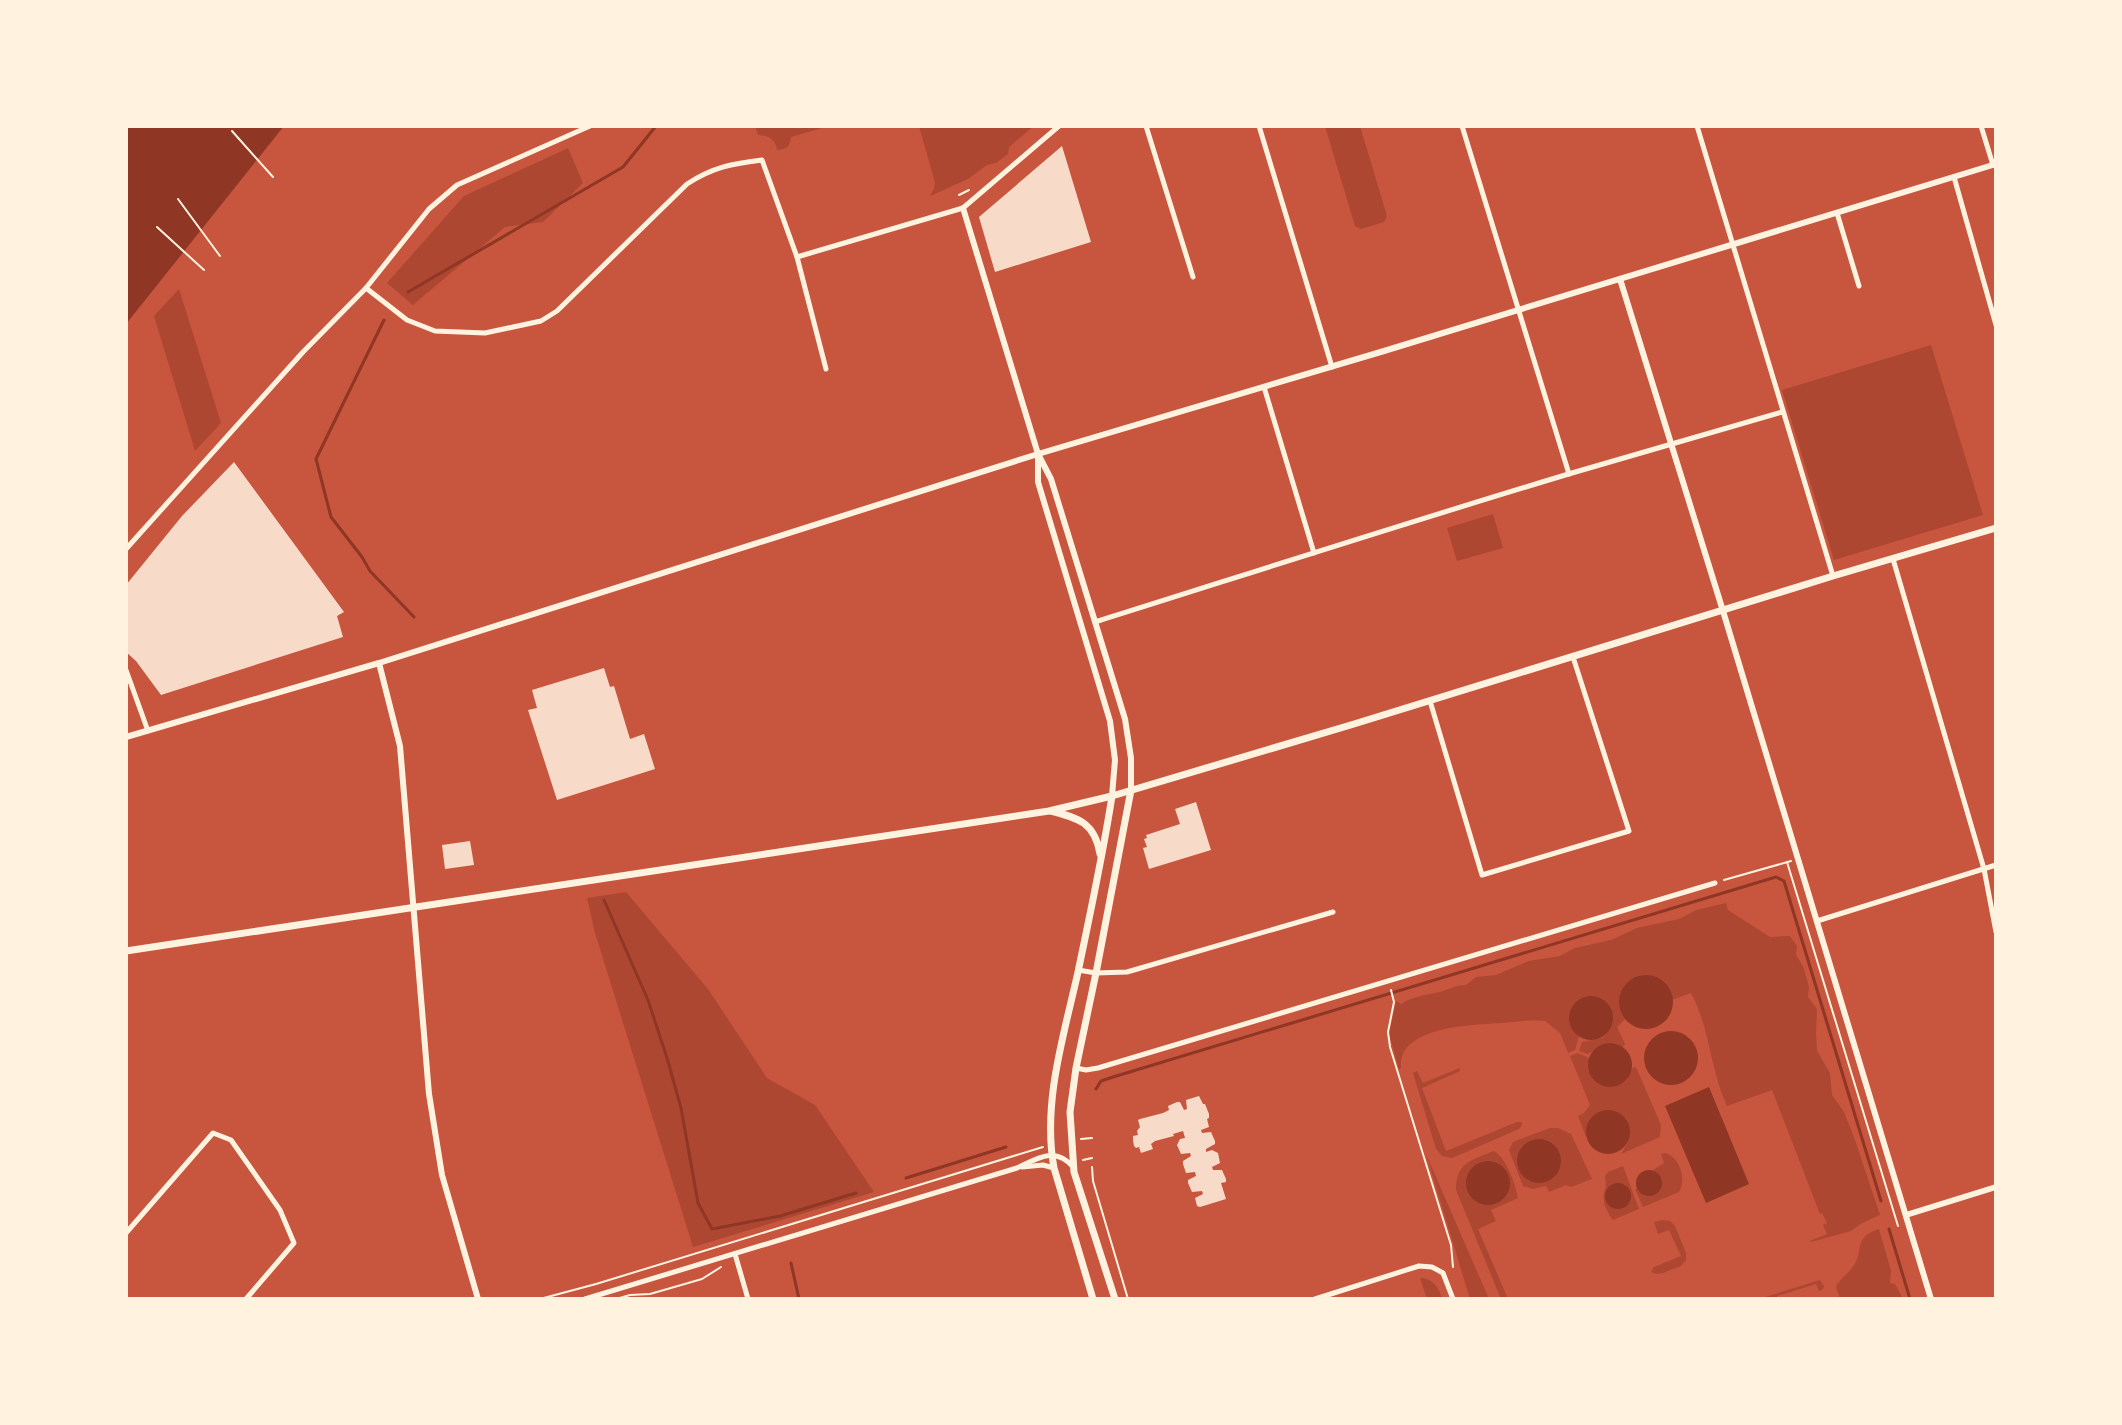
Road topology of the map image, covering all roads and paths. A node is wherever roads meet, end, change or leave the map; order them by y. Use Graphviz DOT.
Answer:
graph roads {
  1 [pos="590,126"];
  2 [pos="1059,126"];
  3 [pos="1146,126"];
  4 [pos="1259,126"];
  5 [pos="1462,126"];
  6 [pos="1697,126"];
  7 [pos="1981,126"];
  8 [pos="232,131"];
  9 [pos="1994,164"];
  10 [pos="273,177"];
  11 [pos="1954,177"];
  12 [pos="178,199"];
  13 [pos="963,208"];
  14 [pos="1837,213"];
  15 [pos="157,227"];
  16 [pos="1732,244"];
  17 [pos="220,256"];
  18 [pos="797,257"];
  19 [pos="204,270"];
  20 [pos="1193,277"];
  21 [pos="1620,279"];
  22 [pos="1859,286"];
  23 [pos="366,288"];
  24 [pos="1519,310"];
  25 [pos="1996,325"];
  26 [pos="1332,367"];
  27 [pos="826,369"];
  28 [pos="1264,387"];
  29 [pos="1782,412"];
  30 [pos="1670,444"];
  31 [pos="1038,454"];
  32 [pos="1569,474"];
  33 [pos="1996,528"];
  34 [pos="126,549"];
  35 [pos="1314,553"];
  36 [pos="1893,559"];
  37 [pos="1833,576"];
  38 [pos="1723,611"];
  39 [pos="1095,622"];
  40 [pos="1573,657"];
  41 [pos="379,663"];
  42 [pos="126,670"];
  43 [pos="1430,700"];
  44 [pos="148,731"];
  45 [pos="126,737"];
  46 [pos="1131,790"];
  47 [pos="1112,796"];
  48 [pos="1049,811"];
  49 [pos="1101,862"];
  50 [pos="1996,865"];
  51 [pos="1984,869"];
  52 [pos="1715,883"];
  53 [pos="413,908"];
  54 [pos="1333,912"];
  55 [pos="1817,921"];
  56 [pos="1996,932"];
  57 [pos="126,951"];
  58 [pos="1078,970"];
  59 [pos="1096,973"];
  60 [pos="1391,988"];
  61 [pos="1076,1068"];
  62 [pos="1092,1138"];
  63 [pos="1071,1142"];
  64 [pos="1051,1150"];
  65 [pos="1092,1158"];
  66 [pos="1073,1165"];
  67 [pos="1092,1167"];
  68 [pos="1017,1168"];
  69 [pos="1054,1168"];
  70 [pos="1996,1187"];
  71 [pos="1906,1215"];
  72 [pos="1898,1226"];
  73 [pos="126,1233"];
  74 [pos="735,1254"];
  75 [pos="737,1262"];
  76 [pos="1453,1267"];
  77 [pos="246,1299"];
  78 [pos="478,1299"];
  79 [pos="540,1299"];
  80 [pos="585,1299"];
  81 [pos="616,1299"];
  82 [pos="748,1299"];
  83 [pos="1093,1299"];
  84 [pos="1115,1299"];
  85 [pos="1128,1299"];
  86 [pos="1315,1299"];
  87 [pos="1453,1299"];
  88 [pos="1931,1299"];
  1 -- 23 [label="street"];
  2 -- 13 [label="street"];
  3 -- 20 [label="street"];
  4 -- 26 [label="street"];
  5 -- 24 [label="street"];
  6 -- 16 [label="street"];
  7 -- 9 [label="street"];
  8 -- 10 [label="path"];
  9 -- 11 [label="street"];
  11 -- 14 [label="street"];
  11 -- 25 [label="street"];
  12 -- 17 [label="path"];
  13 -- 18 [label="street"];
  13 -- 31 [label="street"];
  14 -- 16 [label="street"];
  14 -- 22 [label="street"];
  15 -- 19 [label="path"];
  16 -- 21 [label="street"];
  16 -- 29 [label="street"];
  18 -- 23 [label="street"];
  18 -- 27 [label="street"];
  21 -- 24 [label="street"];
  21 -- 30 [label="street"];
  23 -- 34 [label="street"];
  24 -- 26 [label="street"];
  24 -- 32 [label="street"];
  26 -- 28 [label="street"];
  28 -- 31 [label="street"];
  28 -- 35 [label="street"];
  29 -- 30 [label="street"];
  29 -- 37 [label="street"];
  30 -- 32 [label="street"];
  30 -- 38 [label="street"];
  31 -- 39 [label="street"];
  31 -- 41 [label="street"];
  31 -- 47 [label="street"];
  32 -- 35 [label="street"];
  33 -- 36 [label="main road"];
  35 -- 39 [label="street"];
  36 -- 37 [label="main road"];
  36 -- 51 [label="street"];
  37 -- 38 [label="main road"];
  38 -- 40 [label="main road"];
  38 -- 55 [label="street"];
  39 -- 46 [label="street"];
  40 -- 43 [label="main road"];
  40 -- 43 [label="street"];
  41 -- 44 [label="street"];
  41 -- 53 [label="street"];
  42 -- 44 [label="street"];
  43 -- 46 [label="main road"];
  44 -- 45 [label="street"];
  46 -- 47 [label="main road"];
  46 -- 59 [label="main road"];
  47 -- 48 [label="main road"];
  47 -- 49 [label="main road"];
  48 -- 49 [label="main road"];
  48 -- 53 [label="main road"];
  49 -- 58 [label="main road"];
  50 -- 51 [label="street"];
  51 -- 55 [label="street"];
  51 -- 56 [label="street"];
  52 -- 61 [label="street"];
  52 -- 72 [label="path"];
  53 -- 57 [label="main road"];
  53 -- 78 [label="street"];
  54 -- 59 [label="street"];
  55 -- 71 [label="street"];
  58 -- 59 [label="street"];
  58 -- 64 [label="main road"];
  59 -- 61 [label="main road"];
  60 -- 76 [label="path"];
  61 -- 63 [label="main road"];
  62 -- 63 [label="path"];
  63 -- 66 [label="main road"];
  64 -- 66 [label="street"];
  64 -- 68 [label="street"];
  64 -- 69 [label="main road"];
  64 -- 79 [label="path"];
  65 -- 66 [label="path"];
  66 -- 84 [label="main road"];
  67 -- 85 [label="path"];
  68 -- 69 [label="street"];
  68 -- 74 [label="street"];
  69 -- 83 [label="main road"];
  70 -- 71 [label="street"];
  71 -- 88 [label="street"];
  73 -- 77 [label="street"];
  74 -- 75 [label="street"];
  74 -- 80 [label="street"];
  75 -- 81 [label="path"];
  75 -- 82 [label="street"];
  86 -- 87 [label="street"];
}
